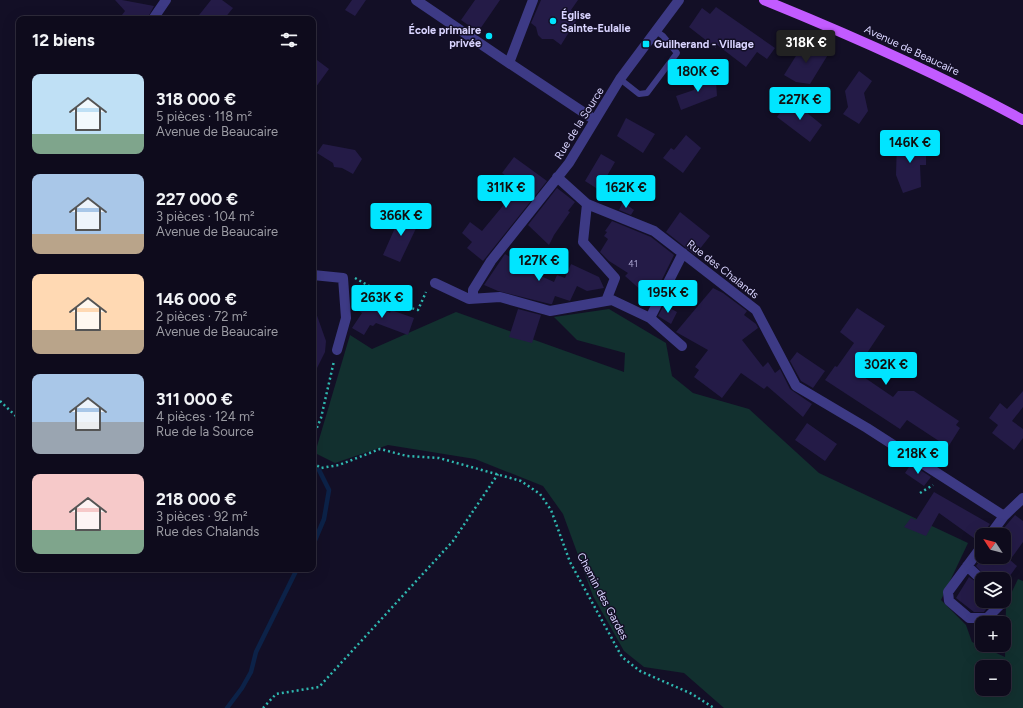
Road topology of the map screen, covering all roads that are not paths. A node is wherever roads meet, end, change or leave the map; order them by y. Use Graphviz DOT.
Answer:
graph roads {
  1 [pos="166,0"];
  2 [pos="416,0"];
  3 [pos="533,0"];
  4 [pos="679,0"];
  5 [pos="764,0"];
  6 [pos="155,16"];
  7 [pos="656,31"];
  8 [pos="509,64"];
  9 [pos="620,80"];
  10 [pos="596,120"];
  11 [pos="1023,120"];
  12 [pos="557,177"];
  13 [pos="587,204"];
  14 [pos="683,253"];
  15 [pos="316,275"];
  16 [pos="435,283"];
  17 [pos="473,297"];
  18 [pos="606,301"];
  19 [pos="650,318"];
  20 [pos="682,346"];
  21 [pos="337,350"];
  22 [pos="1023,498"];
  23 [pos="1004,516"];
  24 [pos="995,528"];
  25 [pos="975,555"];
  26 [pos="967,566"];
  27 [pos="975,573"];
  28 [pos="996,608"];
  1 -- 6 [label="street"];
  2 -- 8 [label="street"];
  3 -- 8 [label="street"];
  4 -- 7 [label="street, Rue de la Source"];
  5 -- 11 [label="main road, Avenue de Beaucaire"];
  7 -- 9 [label="street, Rue de la Source"];
  7 -- 9 [label="lane"];
  8 -- 10 [label="street"];
  9 -- 10 [label="street, Rue de la Source"];
  10 -- 12 [label="street, Rue de la Source"];
  12 -- 13 [label="street, Rue des Chalands"];
  12 -- 17 [label="street, Rue de la Source"];
  13 -- 14 [label="street, Rue des Chalands"];
  13 -- 18 [label="street"];
  14 -- 19 [label="street"];
  14 -- 23 [label="street, Rue des Chalands"];
  15 -- 21 [label="street"];
  16 -- 17 [label="street"];
  17 -- 18 [label="street"];
  18 -- 19 [label="street"];
  19 -- 20 [label="street"];
  22 -- 23 [label="street"];
  23 -- 24 [label="street"];
  25 -- 26 [label="street"];
  26 -- 27 [label="street"];
  26 -- 28 [label="street"];
}
